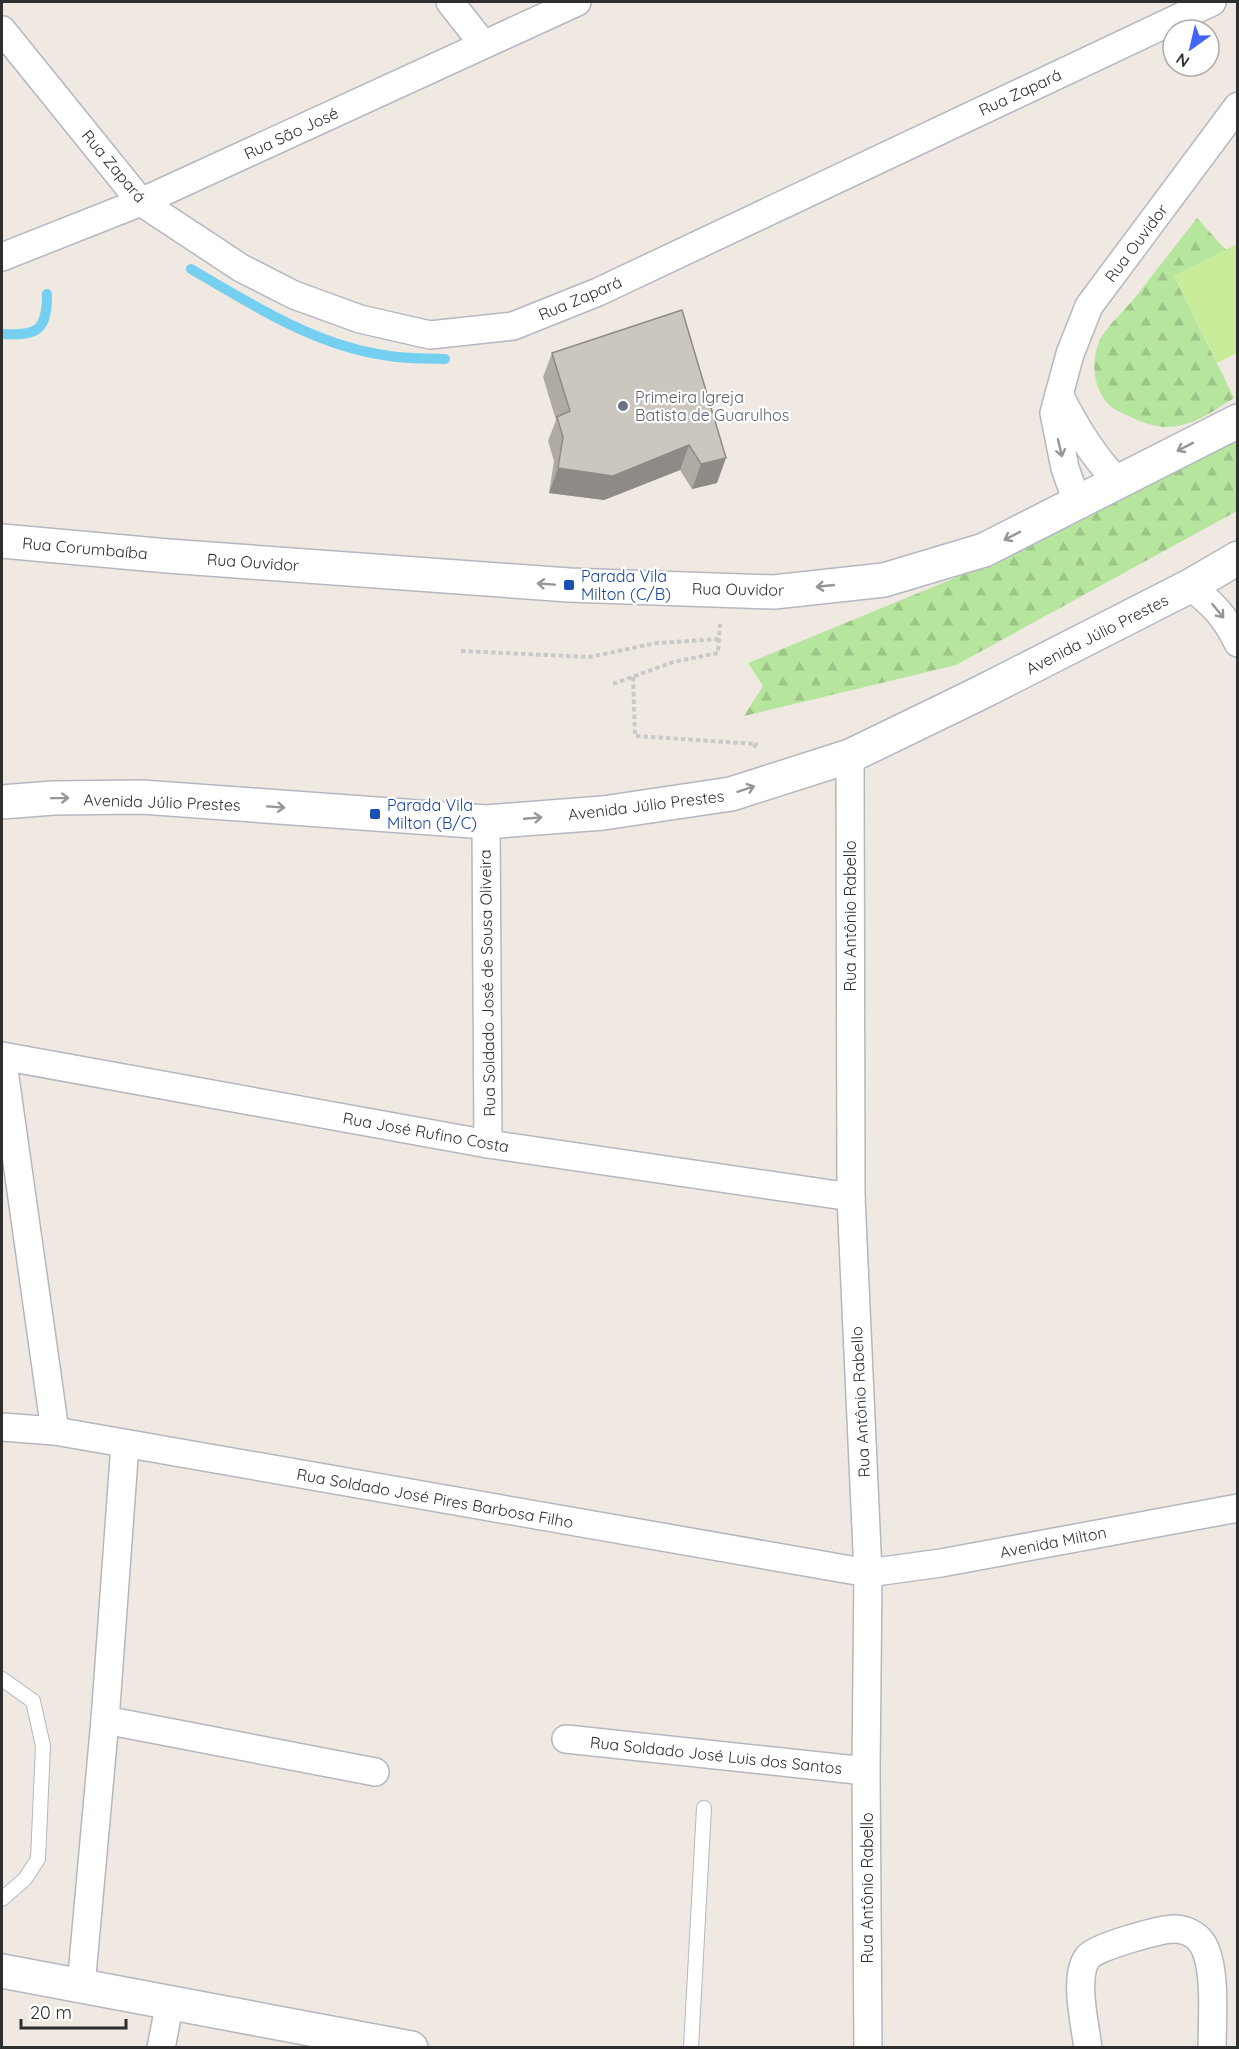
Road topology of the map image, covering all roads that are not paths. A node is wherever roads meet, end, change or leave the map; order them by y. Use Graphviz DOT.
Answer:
graph roads {
  1 [pos="450,2"];
  2 [pos="577,2"];
  3 [pos="1212,2"];
  4 [pos="2,30"];
  5 [pos="483,44"];
  6 [pos="1238,106"];
  7 [pos="141,202"];
  8 [pos="2,257"];
  9 [pos="1058,393"];
  10 [pos="1238,421"];
  11 [pos="1118,482"];
  12 [pos="1077,502"];
  13 [pos="2,541"];
  14 [pos="168,556"];
  15 [pos="1238,558"];
  16 [pos="1190,586"];
  17 [pos="1238,642"];
  18 [pos="850,756"];
  19 [pos="2,802"];
  20 [pos="486,822"];
  21 [pos="2,1056"];
  22 [pos="488,1144"];
  23 [pos="851,1197"];
  24 [pos="2,1427"];
  25 [pos="55,1431"];
  26 [pos="125,1444"];
  27 [pos="1238,1508"];
  28 [pos="868,1573"];
  29 [pos="2,1679"];
  30 [pos="105,1720"];
  31 [pos="566,1739"];
  32 [pos="866,1771"];
  33 [pos="375,1772"];
  34 [pos="704,1808"];
  35 [pos="2,1899"];
  36 [pos="2,1971"];
  37 [pos="81,1986"];
  38 [pos="170,2002"];
  39 [pos="161,2048"];
  40 [pos="411,2048"];
  41 [pos="691,2048"];
  42 [pos="868,2048"];
  43 [pos="1088,2048"];
  44 [pos="1212,2048"];
  1 -- 5 [label="street"];
  2 -- 5 [label="street, Rua São José"];
  3 -- 7 [label="street, Rua Zapará"];
  4 -- 7 [label="street, Rua Zapará"];
  5 -- 7 [label="street, Rua São José"];
  6 -- 9 [label="street, Rua Ouvidor"];
  7 -- 8 [label="street, Rua São José"];
  9 -- 11 [label="street"];
  9 -- 12 [label="street, Rua Ouvidor, one-way"];
  10 -- 11 [label="main road, Rua Ouvidor, one-way"];
  11 -- 12 [label="main road, Rua Ouvidor"];
  12 -- 14 [label="main road, Rua Ouvidor, one-way"];
  13 -- 14 [label="main road, Rua Corumbaíba"];
  15 -- 16 [label="main road, Avenida Júlio Prestes"];
  16 -- 17 [label="street, one-way"];
  16 -- 18 [label="main road, Avenida Júlio Prestes"];
  20 -- 18 [label="main road, Avenida Júlio Prestes, one-way"];
  18 -- 23 [label="street, Rua Antônio Rabello"];
  19 -- 20 [label="main road, Avenida Júlio Prestes, one-way"];
  20 -- 22 [label="street, Rua Soldado José de Sousa Oliveira"];
  21 -- 22 [label="street, Rua José Rufino Costa"];
  21 -- 25 [label="street"];
  22 -- 23 [label="street, Rua José Rufino Costa"];
  23 -- 28 [label="street, Rua Antônio Rabello"];
  24 -- 25 [label="street, Rua Soldado José Pires Barbosa Filho"];
  25 -- 26 [label="street, Rua Soldado José Pires Barbosa Filho"];
  26 -- 28 [label="street, Rua Soldado José Pires Barbosa Filho"];
  26 -- 30 [label="street"];
  27 -- 28 [label="street, Avenida Milton"];
  28 -- 32 [label="street, Rua Antônio Rabello"];
  29 -- 35 [label="lane"];
  30 -- 33 [label="street"];
  30 -- 37 [label="street"];
  31 -- 32 [label="street, Rua Soldado José Luis dos Santos"];
  32 -- 42 [label="street, Rua Antônio Rabello"];
  34 -- 41 [label="lane"];
  36 -- 37 [label="main road"];
  37 -- 38 [label="main road"];
  38 -- 39 [label="street"];
  38 -- 40 [label="main road"];
  43 -- 44 [label="street"];
}
